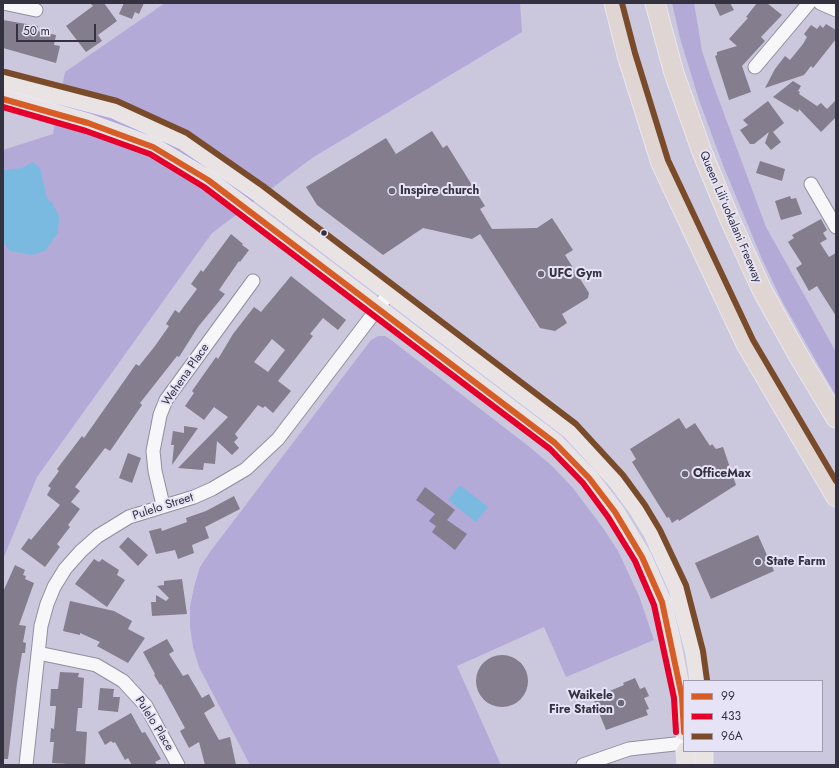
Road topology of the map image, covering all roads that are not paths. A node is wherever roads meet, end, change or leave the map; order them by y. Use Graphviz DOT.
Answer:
graph roads {
  1 [pos="3,3"];
  2 [pos="614,3"];
  3 [pos="655,3"];
  4 [pos="810,3"];
  5 [pos="820,3"];
  6 [pos="36,10"];
  7 [pos="836,10"];
  8 [pos="755,67"];
  9 [pos="3,80"];
  10 [pos="3,99"];
  11 [pos="811,184"];
  12 [pos="836,228"];
  13 [pos="253,281"];
  14 [pos="390,292"];
  15 [pos="378,308"];
  16 [pos="836,418"];
  17 [pos="836,497"];
  18 [pos="163,505"];
  19 [pos="38,653"];
  20 [pos="699,680"];
  21 [pos="683,723"];
  22 [pos="683,743"];
  23 [pos="685,752"];
  24 [pos="704,752"];
  25 [pos="26,765"];
  26 [pos="178,765"];
  27 [pos="583,765"];
  28 [pos="686,765"];
  29 [pos="704,765"];
  1 -- 6 [label="street"];
  2 -- 17 [label="highway"];
  3 -- 16 [label="highway, Queen Liliʻuokalani Freeway"];
  4 -- 8 [label="street"];
  5 -- 7 [label="street"];
  9 -- 14 [label="main road"];
  10 -- 15 [label="main road"];
  11 -- 12 [label="street"];
  13 -- 18 [label="street, Wehena Place"];
  14 -- 15 [label="street, Pulelo Street"];
  14 -- 20 [label="main road"];
  15 -- 18 [label="street, Pulelo Street"];
  15 -- 21 [label="main road"];
  18 -- 19 [label="street, Pulelo Street"];
  19 -- 25 [label="street, Pulelo Street"];
  19 -- 26 [label="street, Pulelo Place"];
  22 -- 27 [label="street"];
  23 -- 28 [label="main road"];
  24 -- 29 [label="main road"];
}
